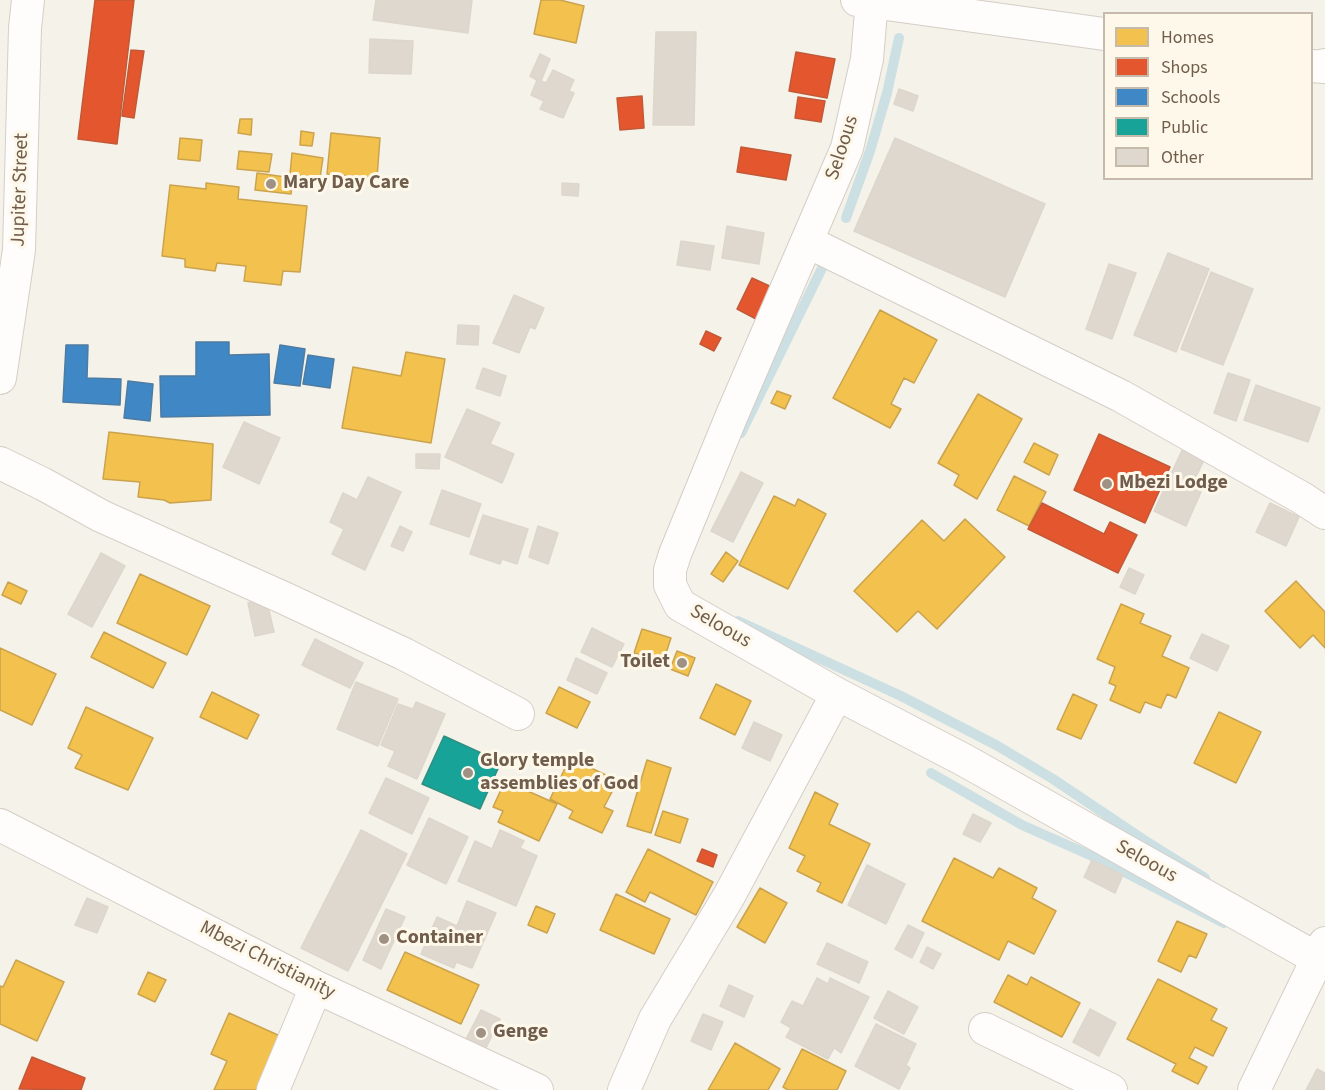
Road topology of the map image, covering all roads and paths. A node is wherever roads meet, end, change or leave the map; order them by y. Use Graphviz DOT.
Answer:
graph roads {
  1 [pos="28,0"];
  2 [pos="867,0"];
  3 [pos="1103,34"];
  4 [pos="808,242"];
  5 [pos="0,378"];
  6 [pos="0,463"];
  7 [pos="1325,513"];
  8 [pos="837,694"];
  9 [pos="518,714"];
  10 [pos="0,825"];
  11 [pos="1322,955"];
  12 [pos="316,987"];
  13 [pos="985,1029"];
  14 [pos="273,1090"];
  15 [pos="537,1090"];
  16 [pos="624,1090"];
  17 [pos="1111,1090"];
  18 [pos="1254,1090"];
  1 -- 5 [label="street, Jupiter Street"];
  2 -- 3 [label="street"];
  2 -- 4 [label="street, Seloous"];
  4 -- 7 [label="street"];
  4 -- 8 [label="street, Seloous"];
  6 -- 9 [label="street"];
  8 -- 11 [label="street, Seloous"];
  8 -- 16 [label="street"];
  10 -- 12 [label="street, Mbezi Christianity"];
  11 -- 18 [label="street"];
  12 -- 14 [label="street"];
  12 -- 15 [label="street, Mbezi Christianity"];
  13 -- 17 [label="street"];
}
